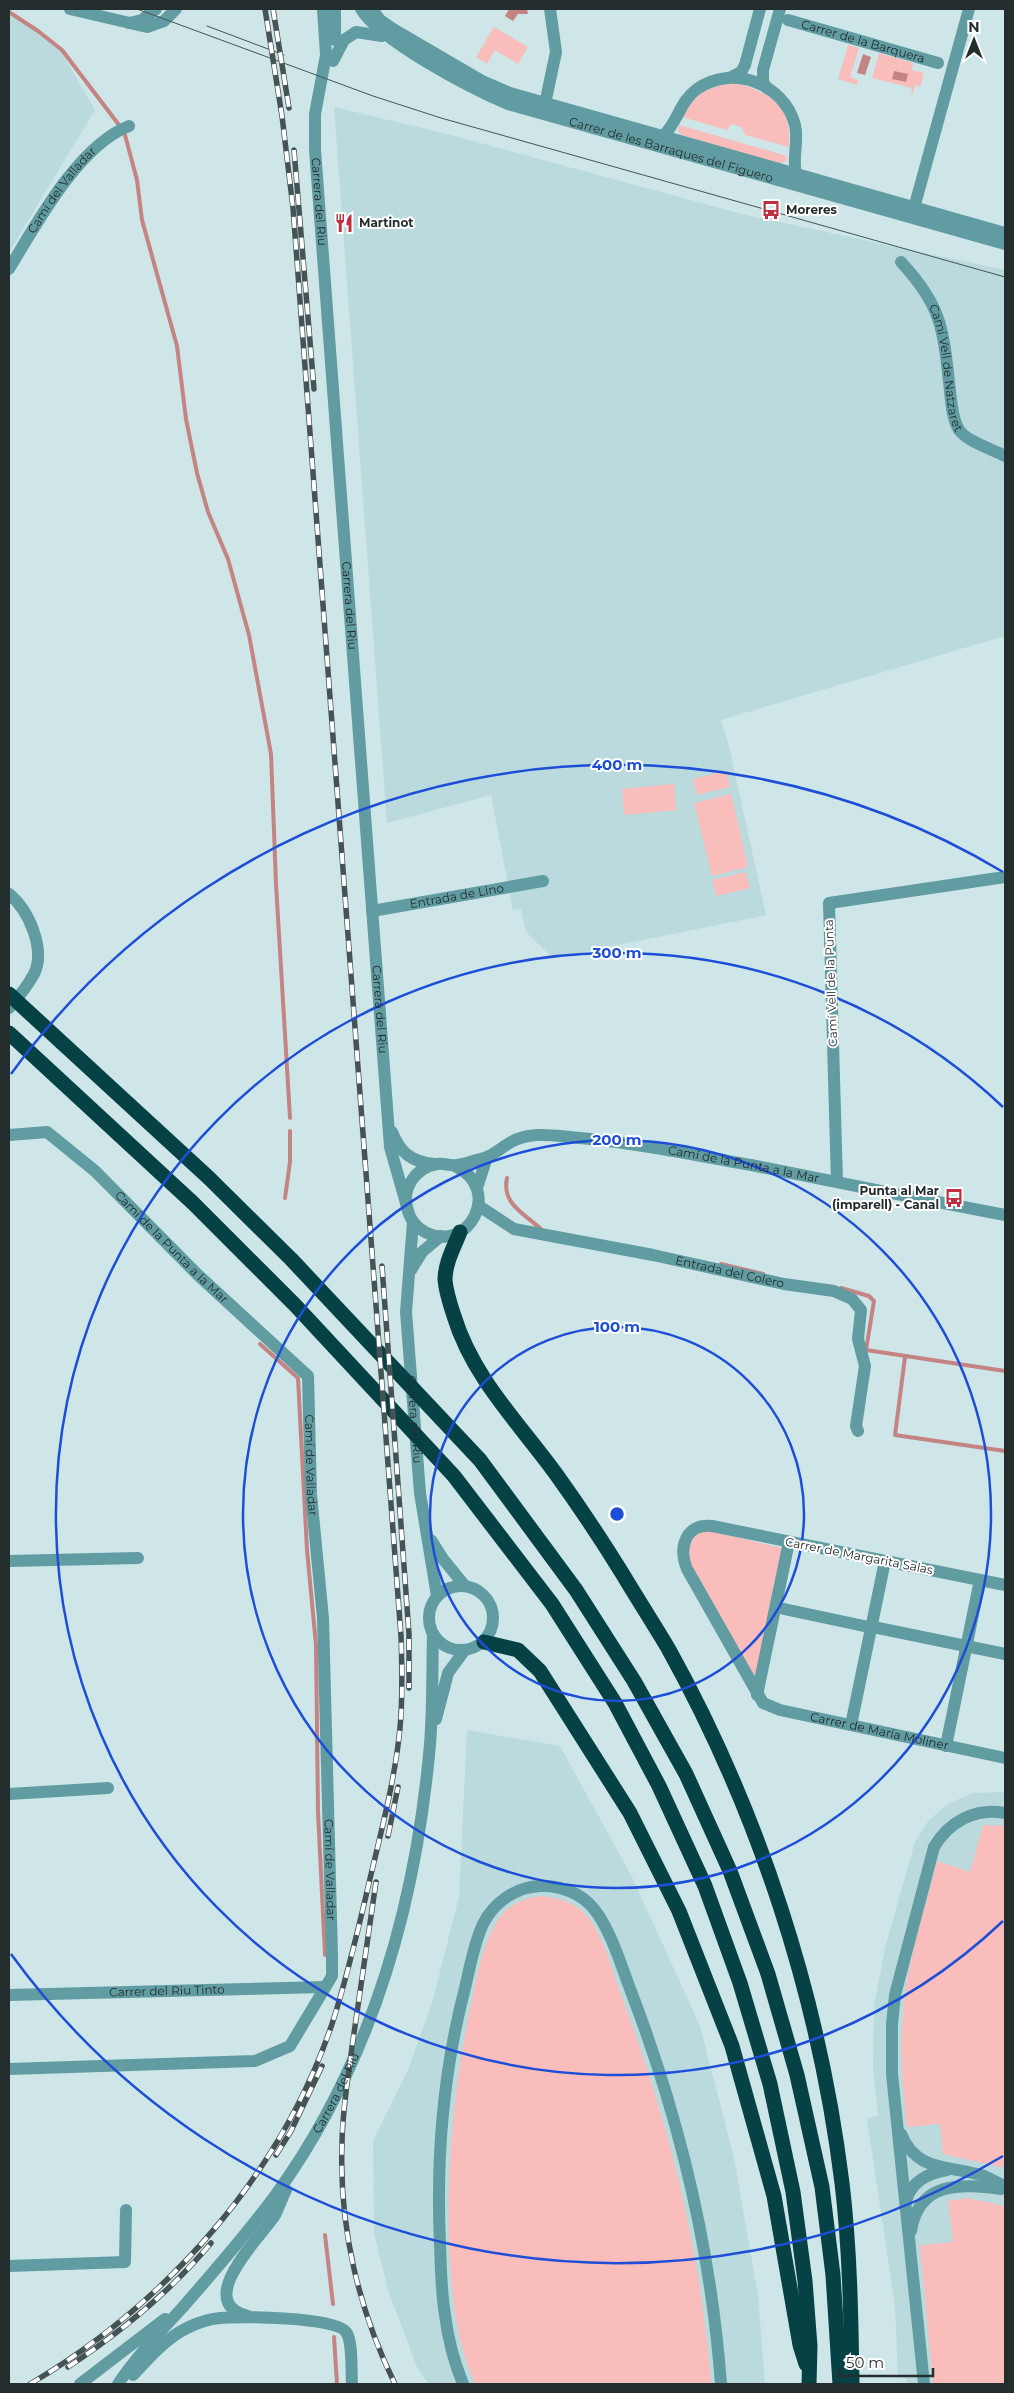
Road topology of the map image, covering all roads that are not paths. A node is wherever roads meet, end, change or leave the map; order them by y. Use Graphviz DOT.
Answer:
graph roads {
  1 [pos="70,9"];
  2 [pos="156,9"];
  3 [pos="176,9"];
  4 [pos="323,9"];
  5 [pos="335,9"];
  6 [pos="361,9"];
  7 [pos="372,9"];
  8 [pos="550,9"];
  9 [pos="760,9"];
  10 [pos="780,9"];
  11 [pos="970,9"];
  12 [pos="788,20"];
  13 [pos="129,23"];
  14 [pos="388,37"];
  15 [pos="333,61"];
  16 [pos="938,63"];
  17 [pos="731,77"];
  18 [pos="767,88"];
  19 [pos="320,90"];
  20 [pos="545,104"];
  21 [pos="129,126"];
  22 [pos="662,137"];
  23 [pos="796,174"];
  24 [pos="914,208"];
  25 [pos="1005,234"];
  26 [pos="1005,244"];
  27 [pos="901,262"];
  28 [pos="9,269"];
  29 [pos="1005,456"];
  30 [pos="1005,877"];
  31 [pos="543,881"];
  32 [pos="9,894"];
  33 [pos="372,911"];
  34 [pos="9,994"];
  35 [pos="9,1008"];
  36 [pos="9,1033"];
  37 [pos="388,1120"];
  38 [pos="9,1135"];
  39 [pos="487,1157"];
  40 [pos="434,1164"];
  41 [pos="455,1166"];
  42 [pos="837,1182"];
  43 [pos="477,1188"];
  44 [pos="406,1203"];
  45 [pos="479,1206"];
  46 [pos="1005,1215"];
  47 [pos="413,1222"];
  48 [pos="460,1232"];
  49 [pos="441,1236"];
  50 [pos="410,1272"];
  51 [pos="308,1397"];
  52 [pos="858,1431"];
  53 [pos="428,1534"];
  54 [pos="789,1542"];
  55 [pos="138,1558"];
  56 [pos="9,1561"];
  57 [pos="885,1561"];
  58 [pos="980,1580"];
  59 [pos="1005,1585"];
  60 [pos="465,1586"];
  61 [pos="437,1596"];
  62 [pos="784,1609"];
  63 [pos="864,1626"];
  64 [pos="878,1628"];
  65 [pos="433,1634"];
  66 [pos="484,1642"];
  67 [pos="967,1646"];
  68 [pos="464,1651"];
  69 [pos="1005,1654"];
  70 [pos="757,1695"];
  71 [pos="851,1725"];
  72 [pos="430,1743"];
  73 [pos="946,1746"];
  74 [pos="1005,1758"];
  75 [pos="108,1788"];
  76 [pos="9,1794"];
  77 [pos="1005,1813"];
  78 [pos="325,1987"];
  79 [pos="9,1995"];
  80 [pos="9,2069"];
  81 [pos="897,2126"];
  82 [pos="296,2167"];
  83 [pos="957,2170"];
  84 [pos="1005,2188"];
  85 [pos="905,2203"];
  86 [pos="126,2210"];
  87 [pos="909,2244"];
  88 [pos="9,2266"];
  89 [pos="185,2304"];
  90 [pos="256,2318"];
  91 [pos="808,2377"];
  92 [pos="80,2384"];
  93 [pos="118,2384"];
  94 [pos="124,2384"];
  95 [pos="352,2384"];
  96 [pos="463,2384"];
  97 [pos="721,2384"];
  98 [pos="840,2384"];
  99 [pos="852,2384"];
  100 [pos="924,2384"];
  1 -- 13 [label="street"];
  2 -- 13 [label="street"];
  3 -- 13 [label="street"];
  4 -- 19 [label="street, Carrera del Riu"];
  5 -- 15 [label="street, Carrera del Riu"];
  6 -- 14 [label="street, Carrer de les Barraques del Figuero"];
  7 -- 20 [label="street, Carrer de les Barraques del Figuero"];
  8 -- 20 [label="street"];
  9 -- 17 [label="street"];
  10 -- 18 [label="street"];
  11 -- 24 [label="street"];
  12 -- 16 [label="street, Carrer de la Barquera"];
  14 -- 15 [label="street"];
  14 -- 26 [label="street, Carrer de les Barraques del Figuero"];
  15 -- 19 [label="street, Carrera del Riu"];
  17 -- 18 [label="street, Carrer de les Barraques del Figuero"];
  17 -- 22 [label="street, Carrer de les Barraques del Figuero"];
  18 -- 23 [label="street, Carrer de les Barraques del Figuero"];
  19 -- 33 [label="street, Carrera del Riu"];
  20 -- 22 [label="street, Carrer de les Barraques del Figuero"];
  21 -- 28 [label="street, Camí del Valladar"];
  22 -- 23 [label="street, Carrer de les Barraques del Figuero"];
  23 -- 24 [label="street, Carrer de les Barraques del Figuero"];
  24 -- 25 [label="street, Carrer de les Barraques del Figuero"];
  27 -- 29 [label="street, Camí Vell de Natzaret"];
  30 -- 42 [label="street, Camí Vell de la Punta"];
  31 -- 33 [label="street, Entrada de Lino"];
  32 -- 35 [label="street"];
  33 -- 37 [label="street, Carrera del Riu"];
  34 -- 98 [label="highway"];
  36 -- 91 [label="highway"];
  37 -- 40 [label="street, Carrera del Riu"];
  37 -- 44 [label="street, Carrera del Riu"];
  38 -- 51 [label="street, Camí de la Punta a la Mar"];
  39 -- 41 [label="street, Camí de la Punta a la Mar"];
  39 -- 42 [label="street, Camí de la Punta a la Mar"];
  39 -- 43 [label="street"];
  40 -- 41 [label="street"];
  40 -- 44 [label="street"];
  41 -- 43 [label="street"];
  42 -- 46 [label="street, Camí de la Punta a la Mar"];
  43 -- 45 [label="street"];
  44 -- 47 [label="street"];
  45 -- 48 [label="street"];
  45 -- 52 [label="street, Entrada del Colero"];
  47 -- 49 [label="street"];
  47 -- 50 [label="street, Carrera del Riu"];
  48 -- 49 [label="street"];
  48 -- 99 [label="highway"];
  49 -- 50 [label="street, Carrera del Riu"];
  50 -- 53 [label="street, Carrera del Riu"];
  51 -- 78 [label="street, Camí de Valladar"];
  53 -- 60 [label="street, Carrera del Riu"];
  53 -- 61 [label="street, Carrera del Riu"];
  54 -- 57 [label="street, Carrer de Margarita Salas"];
  54 -- 70 [label="street"];
  54 -- 70 [label="street, Carrer de Margarita Salas"];
  55 -- 56 [label="street"];
  57 -- 58 [label="street, Carrer de Margarita Salas"];
  57 -- 71 [label="street"];
  58 -- 59 [label="street, Carrer de Margarita Salas"];
  58 -- 67 [label="street"];
  60 -- 61 [label="street"];
  60 -- 66 [label="street"];
  61 -- 65 [label="street"];
  62 -- 63 [label="street"];
  64 -- 67 [label="street"];
  65 -- 68 [label="street"];
  65 -- 72 [label="street, Carrera del Riu"];
  66 -- 68 [label="street"];
  66 -- 91 [label="highway"];
  67 -- 69 [label="street"];
  67 -- 73 [label="street"];
  68 -- 72 [label="street, Carrera del Riu"];
  70 -- 71 [label="street, Carrer de María Moliner"];
  71 -- 73 [label="street, Carrer de María Moliner"];
  72 -- 82 [label="street, Carrera del Riu"];
  73 -- 74 [label="street, Carrer de María Moliner"];
  75 -- 76 [label="street"];
  77 -- 81 [label="street"];
  78 -- 79 [label="street, Carrer del Riu Tinto"];
  78 -- 80 [label="street, Camí de Valladar"];
  81 -- 83 [label="street"];
  81 -- 85 [label="street"];
  82 -- 89 [label="street, Carrera del Riu"];
  82 -- 90 [label="street"];
  83 -- 84 [label="street"];
  83 -- 85 [label="street"];
  84 -- 87 [label="street"];
  85 -- 87 [label="street"];
  86 -- 88 [label="street"];
  87 -- 100 [label="street"];
  89 -- 92 [label="street"];
  89 -- 93 [label="street, Carrera del Riu"];
  90 -- 94 [label="street"];
  90 -- 95 [label="street"];
  96 -- 97 [label="street"];
}
